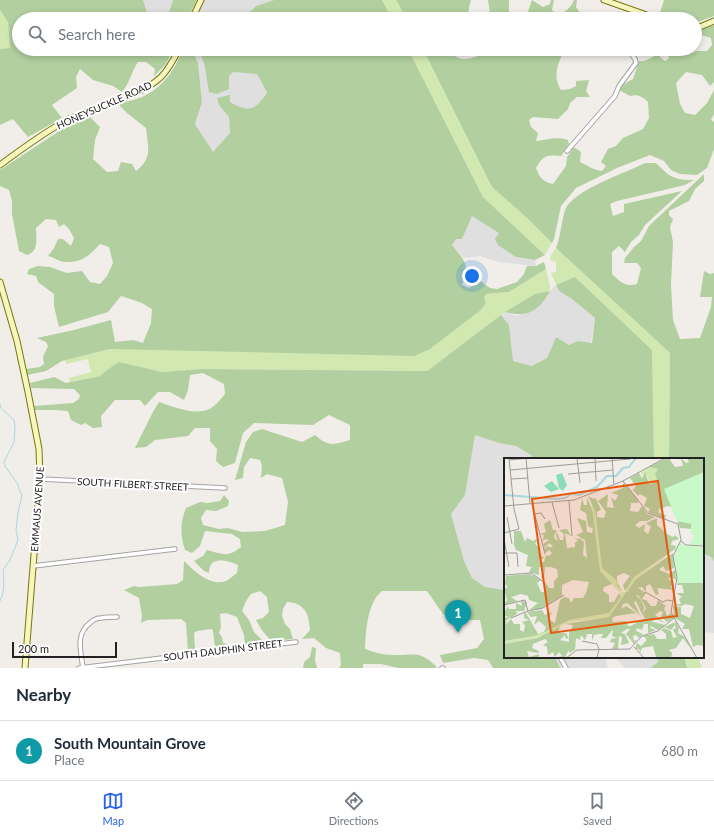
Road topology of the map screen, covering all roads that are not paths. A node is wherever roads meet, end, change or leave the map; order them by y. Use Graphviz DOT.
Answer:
graph roads {
  1 [pos="201,0"];
  2 [pos="604,0"];
  3 [pos="195,12"];
  4 [pos="637,12"];
  5 [pos="714,22"];
  6 [pos="702,26"];
  7 [pos="175,56"];
  8 [pos="633,56"];
  9 [pos="567,151"];
  10 [pos="0,165"];
  11 [pos="0,282"];
  12 [pos="40,478"];
  13 [pos="226,488"];
  14 [pos="175,549"];
  15 [pos="33,566"];
  16 [pos="117,617"];
  17 [pos="296,642"];
  18 [pos="561,658"];
  19 [pos="25,668"];
  20 [pos="79,668"];
  21 [pos="83,668"];
  22 [pos="566,668"];
  1 -- 3 [label="main road"];
  2 -- 4 [label="main road"];
  5 -- 6 [label="main road"];
  7 -- 10 [label="main road, HONEYSUCKLE ROAD"];
  8 -- 9 [label="street"];
  11 -- 12 [label="main road, EMMAUS AVENUE"];
  12 -- 13 [label="street, SOUTH FILBERT STREET"];
  12 -- 15 [label="main road, EMMAUS AVENUE"];
  14 -- 15 [label="street"];
  15 -- 19 [label="main road, EMMAUS AVENUE"];
  16 -- 21 [label="street"];
  17 -- 21 [label="street, SOUTH DAUPHIN STREET"];
  18 -- 22 [label="street"];
  20 -- 21 [label="street, SOUTH DAUPHIN STREET"];
}
